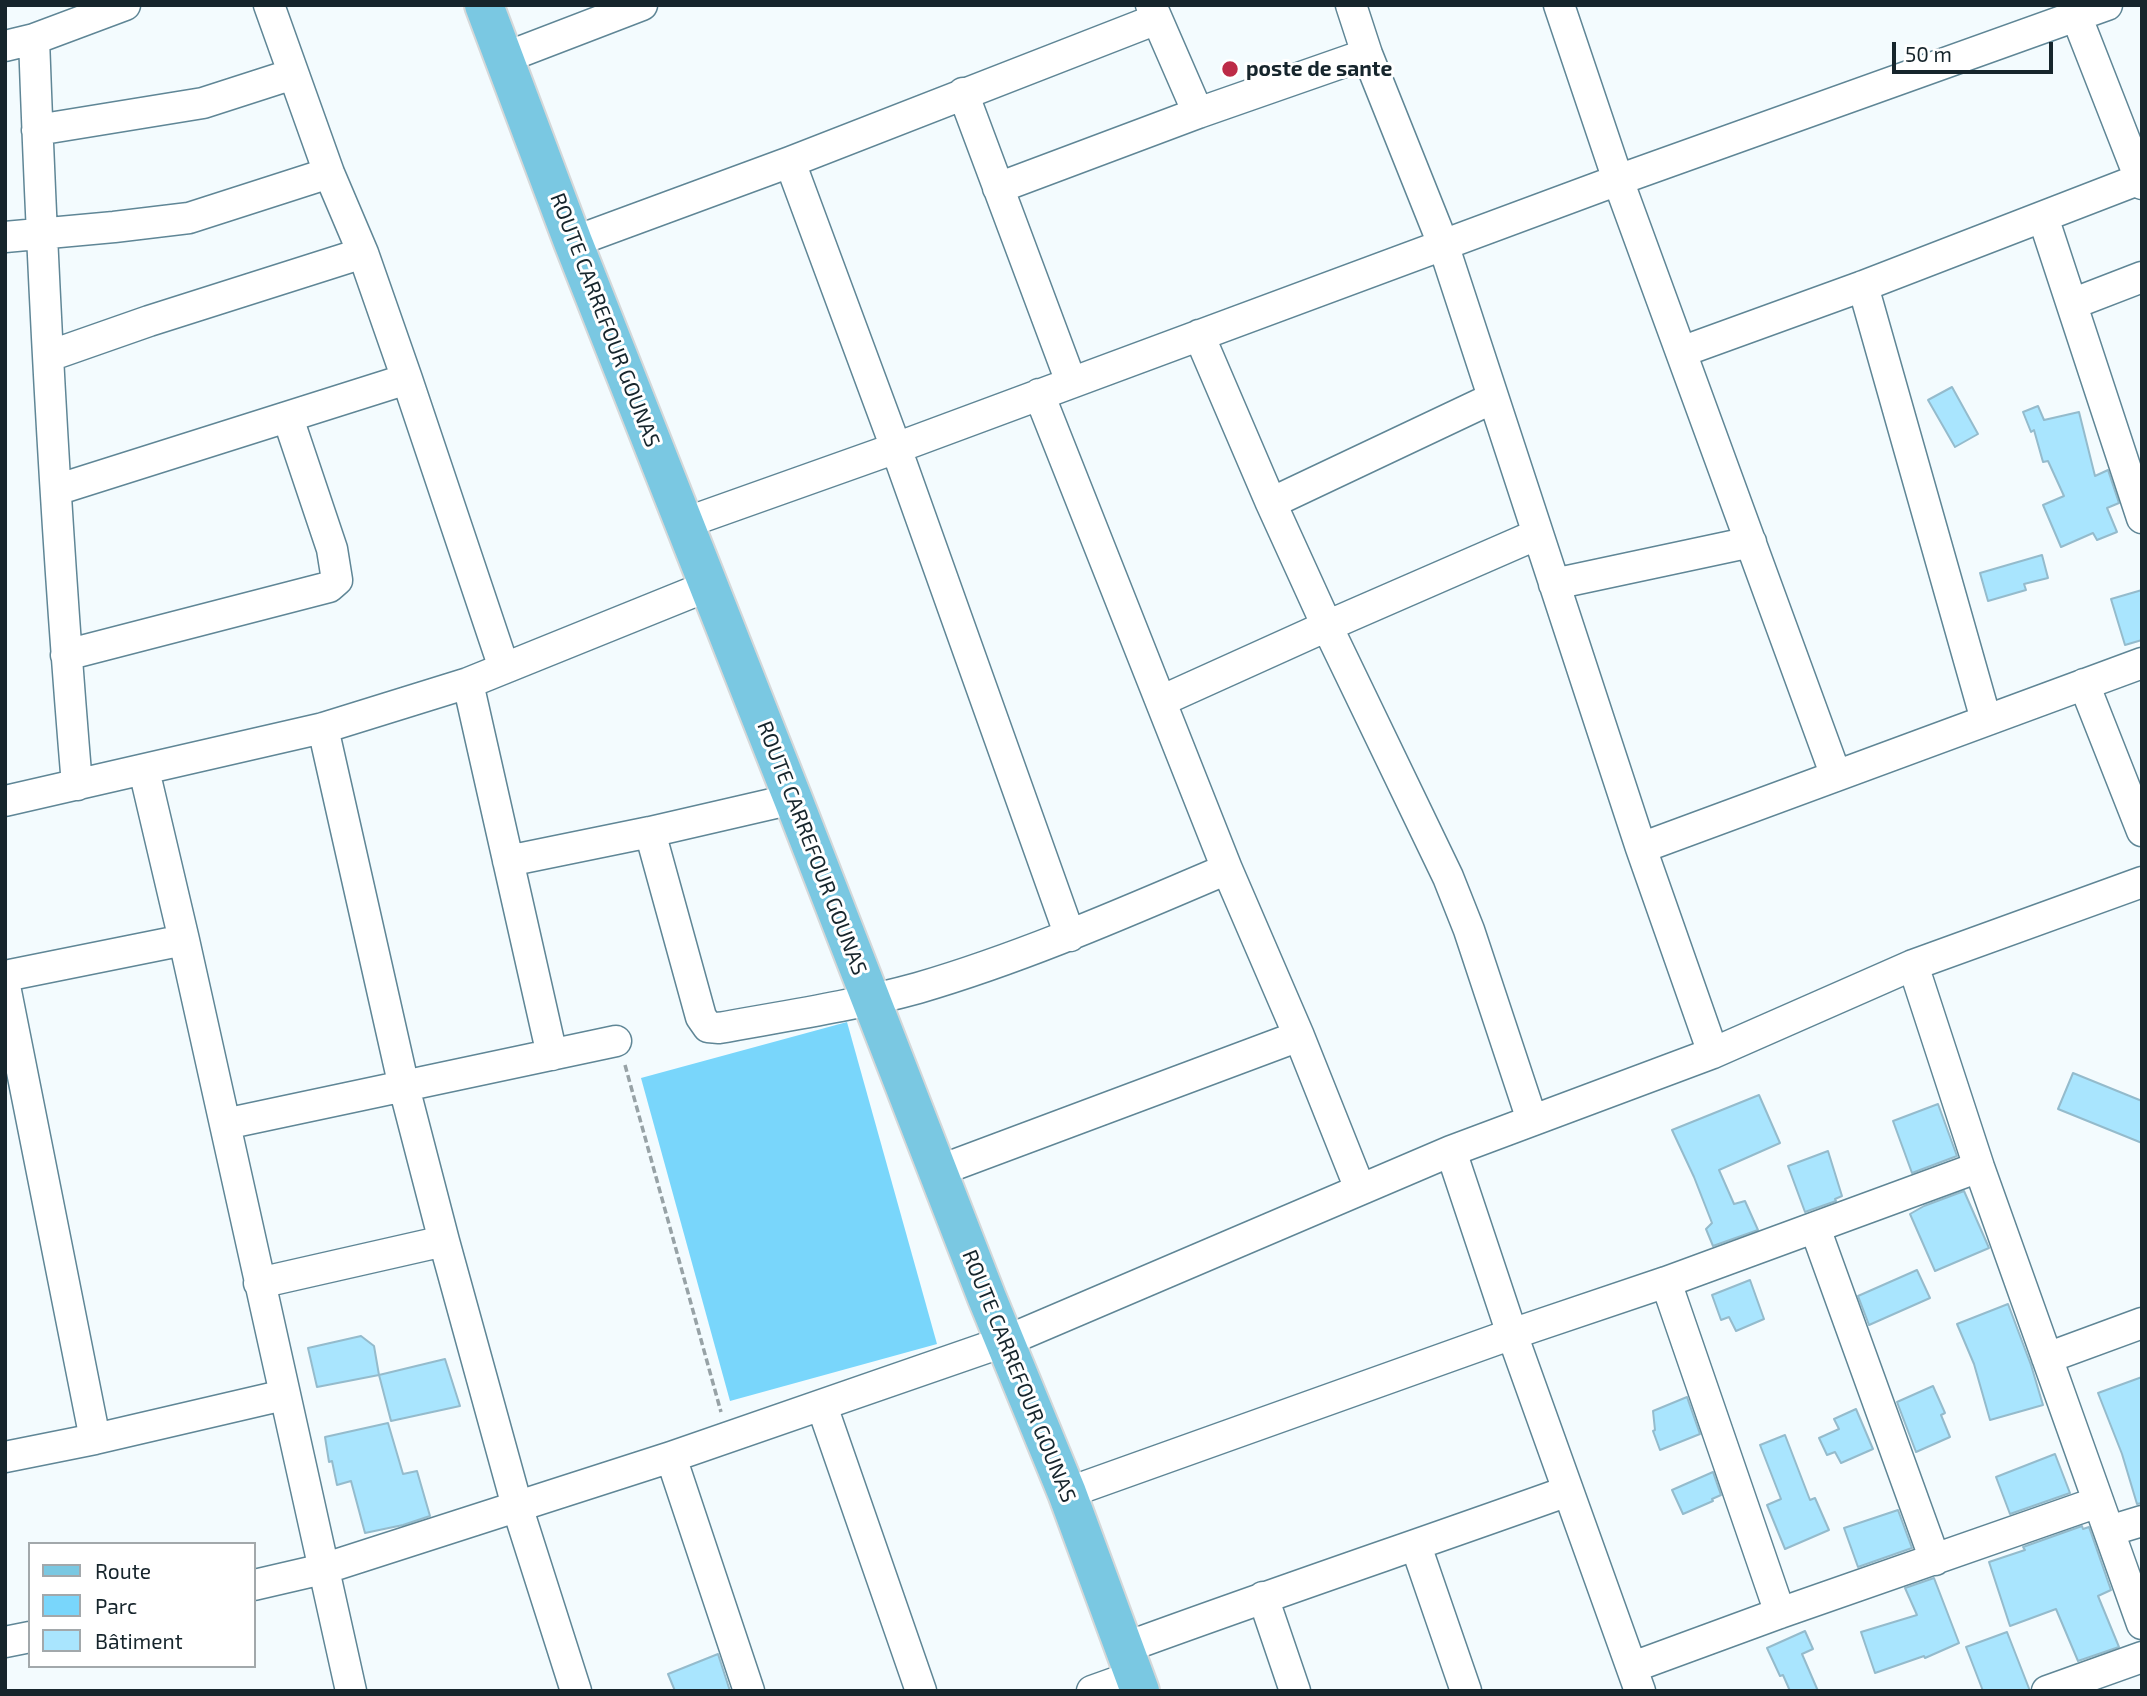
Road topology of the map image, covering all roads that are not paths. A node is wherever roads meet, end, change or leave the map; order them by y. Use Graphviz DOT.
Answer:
graph roads {
  1 [pos="125,5"];
  2 [pos="269,5"];
  3 [pos="484,5"];
  4 [pos="642,5"];
  5 [pos="1351,5"];
  6 [pos="1559,5"];
  7 [pos="2107,5"];
  8 [pos="2074,11"];
  9 [pos="1154,12"];
  10 [pos="34,39"];
  11 [pos="5,46"];
  12 [pos="1367,54"];
  13 [pos="504,58"];
  14 [pos="293,74"];
  15 [pos="963,93"];
  16 [pos="1198,113"];
  17 [pos="37,130"];
  18 [pos="790,162"];
  19 [pos="329,173"];
  20 [pos="1618,180"];
  21 [pos="2141,182"];
  22 [pos="998,188"];
  23 [pos="2043,217"];
  24 [pos="41,234"];
  25 [pos="5,237"];
  26 [pos="573,242"];
  27 [pos="1443,244"];
  28 [pos="363,253"];
  29 [pos="2142,277"];
  30 [pos="1863,286"];
  31 [pos="2072,304"];
  32 [pos="1199,335"];
  33 [pos="1681,352"];
  34 [pos="49,356"];
  35 [pos="407,379"];
  36 [pos="1071,382"];
  37 [pos="1039,394"];
  38 [pos="1493,398"];
  39 [pos="288,418"];
  40 [pos="896,448"];
  41 [pos="2134,469"];
  42 [pos="56,491"];
  43 [pos="1271,503"];
  44 [pos="2142,518"];
  45 [pos="685,523"];
  46 [pos="1538,534"];
  47 [pos="1751,542"];
  48 [pos="1554,584"];
  49 [pos="708,586"];
  50 [pos="1327,626"];
  51 [pos="66,655"];
  52 [pos="2142,663"];
  53 [pos="504,668"];
  54 [pos="468,683"];
  55 [pos="2084,684"];
  56 [pos="1161,701"];
  57 [pos="1986,720"];
  58 [pos="323,728"];
  59 [pos="144,770"];
  60 [pos="1836,776"];
  61 [pos="77,785"];
  62 [pos="793,799"];
  63 [pos="5,801"];
  64 [pos="2142,831"];
  65 [pos="650,832"];
  66 [pos="1641,848"];
  67 [pos="509,861"];
  68 [pos="1227,869"];
  69 [pos="2142,883"];
  70 [pos="1070,936"];
  71 [pos="184,940"];
  72 [pos="1913,965"];
  73 [pos="5,976"];
  74 [pos="5,986"];
  75 [pos="870,1000"];
  76 [pos="1299,1036"];
  77 [pos="620,1052"];
  78 [pos="1713,1053"];
  79 [pos="552,1055"];
  80 [pos="404,1087"];
  81 [pos="1532,1120"];
  82 [pos="225,1124"];
  83 [pos="1451,1151"];
  84 [pos="1979,1167"];
  85 [pos="938,1171"];
  86 [pos="1360,1189"];
  87 [pos="1815,1228"];
  88 [pos="444,1241"];
  89 [pos="1666,1282"];
  90 [pos="259,1283"];
  91 [pos="2142,1323"];
  92 [pos="1512,1334"];
  93 [pos="1006,1341"];
  94 [pos="2047,1358"];
  95 [pos="284,1395"];
  96 [pos="822,1406"];
  97 [pos="95,1439"];
  98 [pos="5,1457"];
  99 [pos="671,1457"];
  100 [pos="1568,1491"];
  101 [pos="1067,1493"];
  102 [pos="2098,1502"];
  103 [pos="517,1506"];
  104 [pos="2142,1521"];
  105 [pos="2109,1531"];
  106 [pos="1416,1546"];
  107 [pos="1935,1560"];
  108 [pos="323,1569"];
  109 [pos="256,1585"];
  110 [pos="1263,1597"];
  111 [pos="1780,1613"];
  112 [pos="2142,1624"];
  113 [pos="28,1637"];
  114 [pos="5,1642"];
  115 [pos="2142,1657"];
  116 [pos="1133,1672"];
  117 [pos="1636,1679"];
  118 [pos="351,1691"];
  119 [pos="576,1691"];
  120 [pos="749,1691"];
  121 [pos="921,1691"];
  122 [pos="1092,1691"];
  123 [pos="1295,1691"];
  124 [pos="1466,1691"];
  125 [pos="2047,1691"];
  1 -- 10 [label="street"];
  2 -- 14 [label="street"];
  3 -- 13 [label="main road, ROUTE CARREFOUR GOUNAS"];
  4 -- 13 [label="street"];
  5 -- 12 [label="street"];
  6 -- 20 [label="street"];
  7 -- 8 [label="street"];
  8 -- 20 [label="street"];
  8 -- 21 [label="street"];
  9 -- 15 [label="street"];
  9 -- 16 [label="street"];
  10 -- 11 [label="street"];
  10 -- 17 [label="street"];
  12 -- 16 [label="street"];
  12 -- 27 [label="street"];
  13 -- 26 [label="main road, ROUTE CARREFOUR GOUNAS"];
  14 -- 17 [label="street"];
  14 -- 19 [label="street"];
  15 -- 18 [label="street"];
  15 -- 22 [label="street"];
  16 -- 22 [label="street"];
  17 -- 24 [label="street"];
  18 -- 26 [label="street"];
  18 -- 40 [label="street"];
  19 -- 24 [label="street"];
  19 -- 28 [label="street"];
  20 -- 27 [label="street"];
  20 -- 33 [label="street"];
  21 -- 23 [label="street"];
  22 -- 36 [label="street"];
  23 -- 30 [label="street"];
  23 -- 31 [label="street"];
  24 -- 25 [label="street"];
  24 -- 34 [label="street"];
  26 -- 45 [label="main road, ROUTE CARREFOUR GOUNAS"];
  27 -- 32 [label="street"];
  27 -- 38 [label="street"];
  28 -- 34 [label="street"];
  28 -- 35 [label="street"];
  29 -- 31 [label="street"];
  30 -- 33 [label="street"];
  30 -- 57 [label="street"];
  31 -- 41 [label="street"];
  32 -- 36 [label="street"];
  32 -- 43 [label="street"];
  33 -- 47 [label="street"];
  34 -- 42 [label="street"];
  35 -- 39 [label="street"];
  35 -- 53 [label="street"];
  36 -- 37 [label="street"];
  37 -- 40 [label="street"];
  37 -- 56 [label="street"];
  38 -- 43 [label="street"];
  38 -- 46 [label="street"];
  39 -- 42 [label="street"];
  39 -- 51 [label="street"];
  40 -- 45 [label="street"];
  40 -- 70 [label="street"];
  41 -- 44 [label="street"];
  42 -- 51 [label="street"];
  43 -- 50 [label="street"];
  45 -- 49 [label="main road, ROUTE CARREFOUR GOUNAS"];
  46 -- 48 [label="street"];
  46 -- 50 [label="street"];
  47 -- 48 [label="street"];
  47 -- 60 [label="street"];
  48 -- 66 [label="street"];
  49 -- 53 [label="street"];
  49 -- 62 [label="main road, ROUTE CARREFOUR GOUNAS"];
  50 -- 56 [label="street"];
  50 -- 81 [label="street"];
  51 -- 61 [label="street"];
  52 -- 55 [label="street"];
  53 -- 54 [label="street"];
  54 -- 58 [label="street"];
  54 -- 67 [label="street"];
  55 -- 57 [label="street"];
  55 -- 64 [label="street"];
  56 -- 68 [label="street"];
  57 -- 60 [label="street"];
  58 -- 59 [label="street"];
  58 -- 80 [label="street"];
  59 -- 61 [label="street"];
  59 -- 71 [label="street"];
  60 -- 66 [label="street"];
  61 -- 63 [label="street"];
  62 -- 65 [label="street"];
  62 -- 75 [label="main road, ROUTE CARREFOUR GOUNAS"];
  65 -- 67 [label="street"];
  65 -- 75 [label="street"];
  66 -- 78 [label="street"];
  67 -- 79 [label="street"];
  68 -- 70 [label="street"];
  68 -- 76 [label="street"];
  69 -- 72 [label="street"];
  70 -- 75 [label="street"];
  71 -- 73 [label="street"];
  71 -- 82 [label="street"];
  72 -- 78 [label="street"];
  72 -- 84 [label="street"];
  74 -- 97 [label="street"];
  75 -- 85 [label="main road, ROUTE CARREFOUR GOUNAS"];
  76 -- 85 [label="street"];
  76 -- 86 [label="street"];
  77 -- 79 [label="street"];
  78 -- 81 [label="street"];
  79 -- 80 [label="street"];
  80 -- 82 [label="street"];
  80 -- 88 [label="street"];
  81 -- 83 [label="street"];
  82 -- 90 [label="street"];
  83 -- 86 [label="street"];
  83 -- 92 [label="street"];
  84 -- 87 [label="street"];
  84 -- 94 [label="street"];
  85 -- 93 [label="main road, ROUTE CARREFOUR GOUNAS"];
  86 -- 93 [label="street"];
  87 -- 89 [label="street"];
  87 -- 107 [label="street"];
  88 -- 90 [label="street"];
  88 -- 103 [label="street"];
  89 -- 92 [label="street"];
  89 -- 111 [label="street"];
  90 -- 95 [label="street"];
  91 -- 94 [label="street"];
  92 -- 100 [label="street"];
  92 -- 101 [label="street"];
  93 -- 96 [label="street"];
  93 -- 101 [label="main road, ROUTE CARREFOUR GOUNAS"];
  94 -- 102 [label="street"];
  95 -- 97 [label="street"];
  95 -- 108 [label="street"];
  96 -- 99 [label="street"];
  96 -- 121 [label="street"];
  97 -- 98 [label="street"];
  99 -- 103 [label="street"];
  99 -- 120 [label="street"];
  100 -- 106 [label="street"];
  100 -- 117 [label="street"];
  101 -- 116 [label="main road, ROUTE CARREFOUR GOUNAS"];
  102 -- 105 [label="street"];
  102 -- 107 [label="street"];
  103 -- 108 [label="street"];
  103 -- 119 [label="street"];
  104 -- 105 [label="street"];
  105 -- 112 [label="street"];
  106 -- 110 [label="street"];
  106 -- 124 [label="street"];
  107 -- 111 [label="street"];
  108 -- 109 [label="street"];
  108 -- 118 [label="street"];
  110 -- 116 [label="street"];
  110 -- 123 [label="street"];
  111 -- 117 [label="street"];
  113 -- 114 [label="street"];
  115 -- 125 [label="street"];
  116 -- 122 [label="street"];
}
